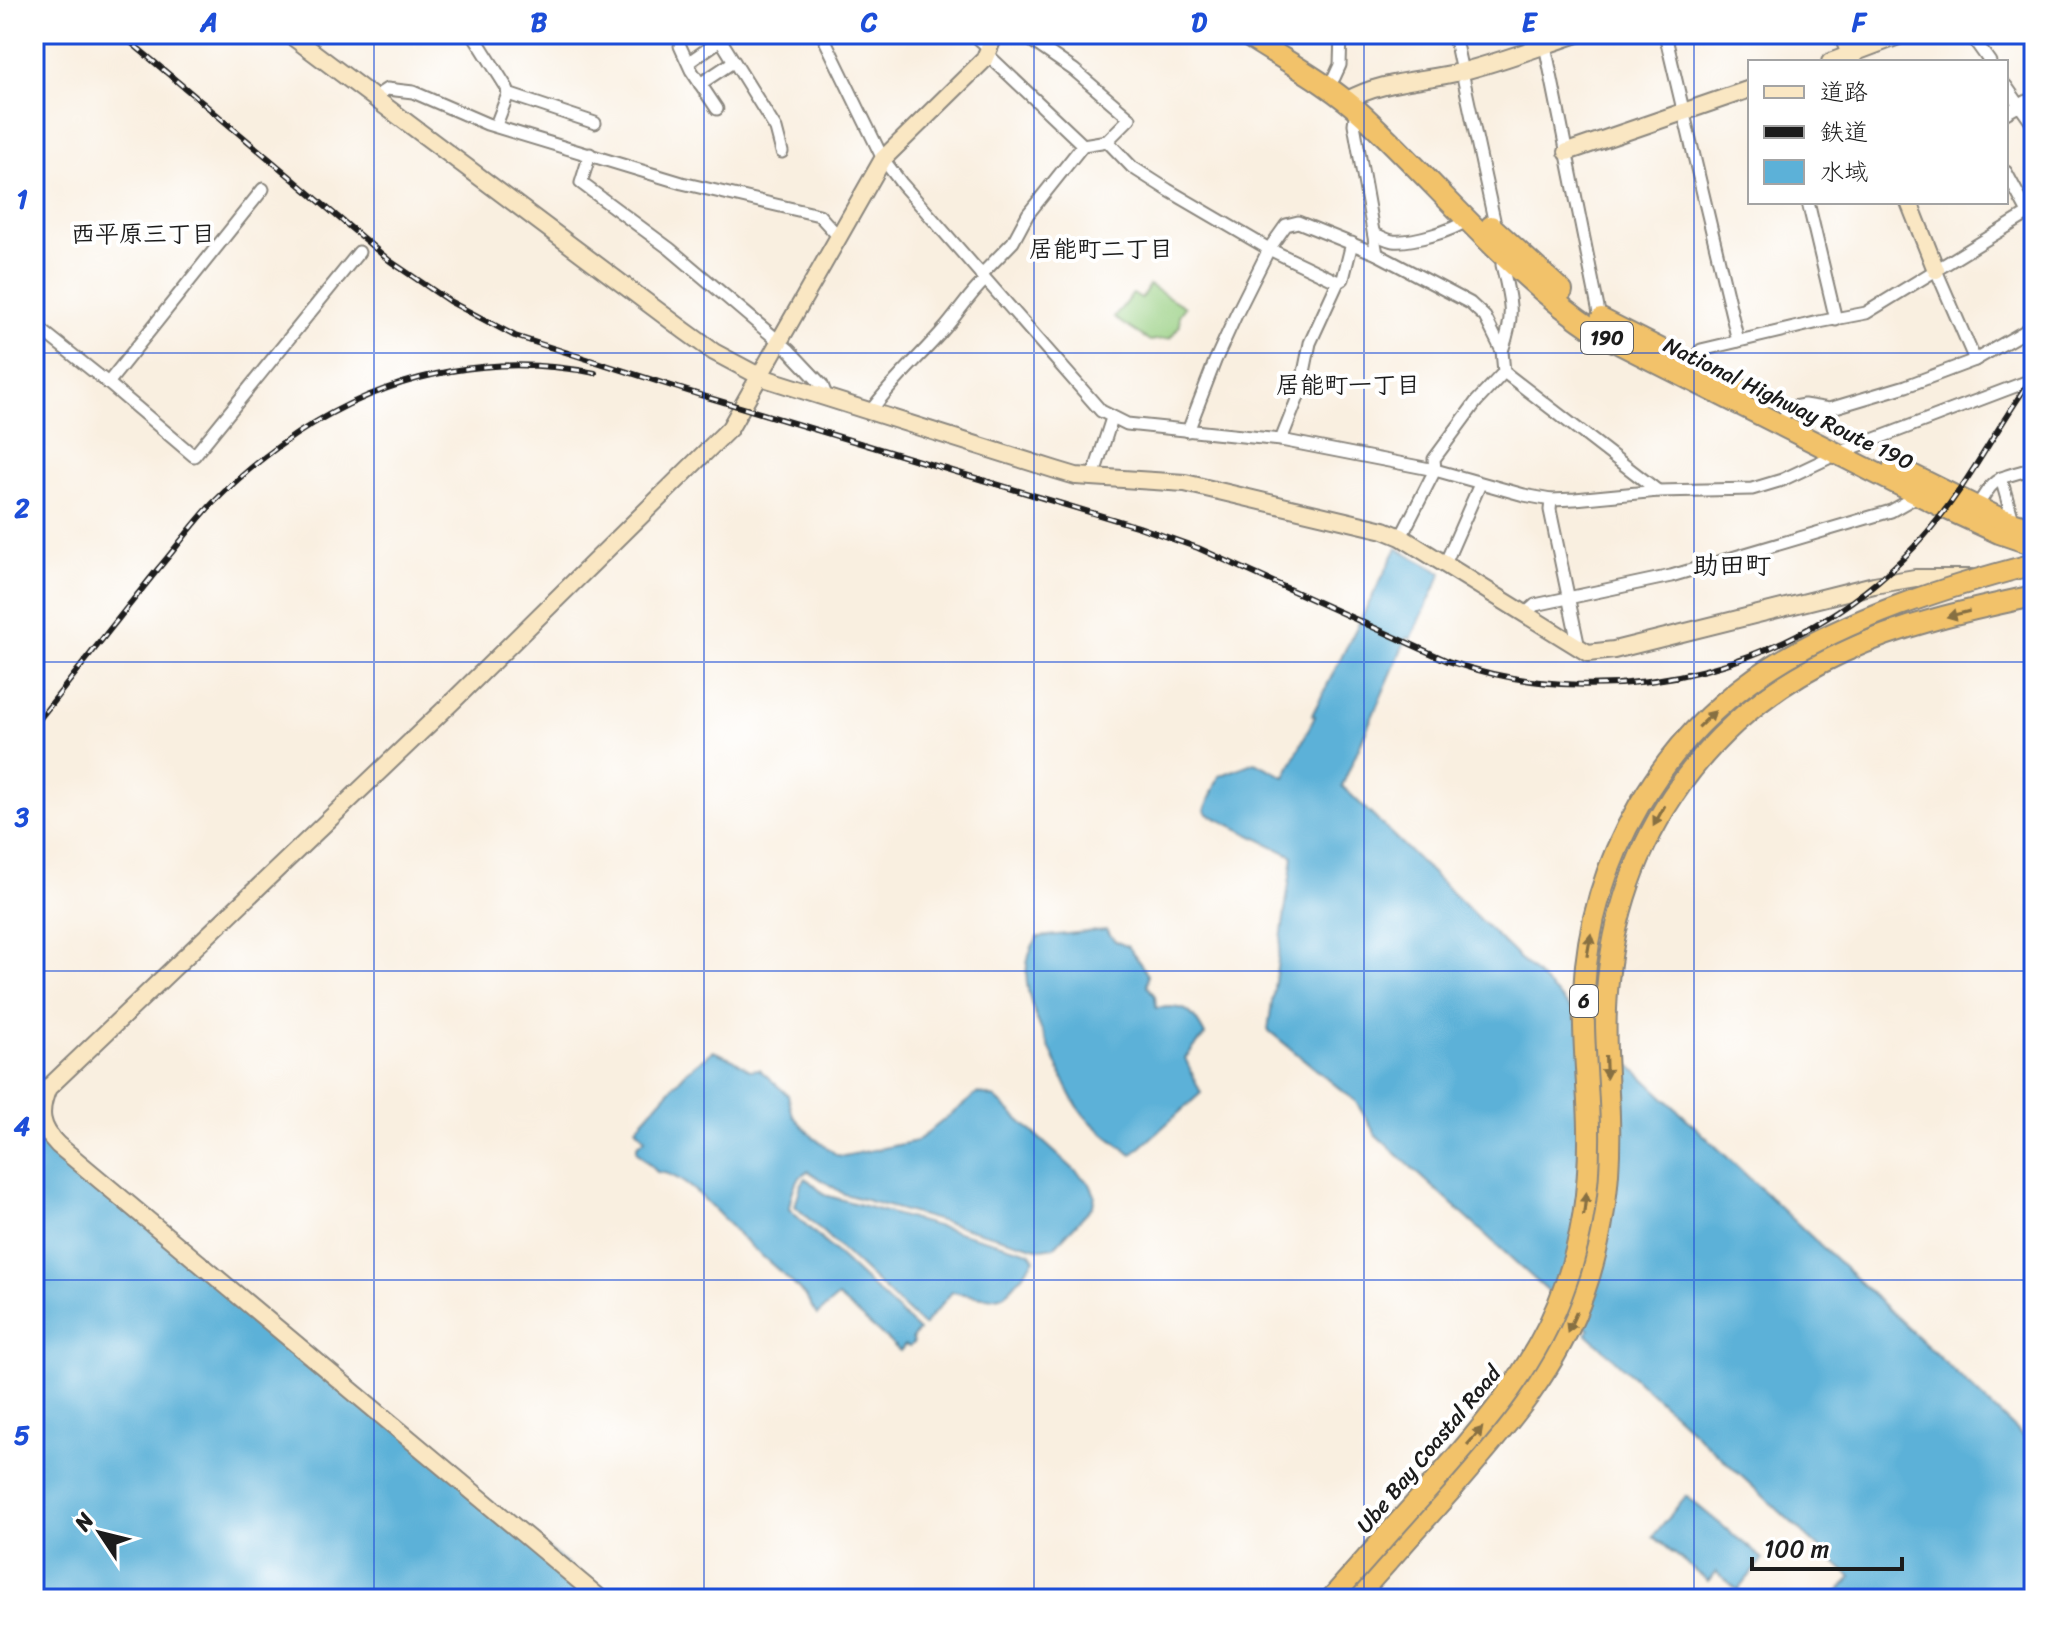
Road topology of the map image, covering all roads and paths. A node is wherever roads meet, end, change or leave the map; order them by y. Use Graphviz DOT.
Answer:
graph roads {
  1 [pos="289,34"];
  2 [pos="473,34"];
  3 [pos="822,34"];
  4 [pos="973,34"];
  5 [pos="1022,34"];
  6 [pos="1244,34"];
  7 [pos="1268,34"];
  8 [pos="1341,34"];
  9 [pos="1450,34"];
  10 [pos="1578,34"];
  11 [pos="1665,34"];
  12 [pos="1842,34"];
  13 [pos="1904,34"];
  14 [pos="1970,34"];
  15 [pos="722,36"];
  16 [pos="1545,45"];
  17 [pos="680,46"];
  18 [pos="991,46"];
  19 [pos="1852,58"];
  20 [pos="1989,60"];
  21 [pos="689,62"];
  22 [pos="733,62"];
  23 [pos="1461,72"];
  24 [pos="1334,78"];
  25 [pos="700,84"];
  26 [pos="2008,89"];
  27 [pos="1748,90"];
  28 [pos="508,94"];
  29 [pos="375,97"];
  30 [pos="2034,97"];
  31 [pos="1353,101"];
  32 [pos="2020,106"];
  33 [pos="717,109"];
  34 [pos="1683,111"];
  35 [pos="2008,112"];
  36 [pos="595,123"];
  37 [pos="496,125"];
  38 [pos="2034,126"];
  39 [pos="1107,141"];
  40 [pos="1083,145"];
  41 [pos="782,152"];
  42 [pos="1567,152"];
  43 [pos="590,154"];
  44 [pos="883,159"];
  45 [pos="2008,175"];
  46 [pos="263,189"];
  47 [pos="1808,204"];
  48 [pos="1910,204"];
  49 [pos="2031,211"];
  50 [pos="1467,220"];
  51 [pos="1375,234"];
  52 [pos="838,236"];
  53 [pos="1352,243"];
  54 [pos="1499,246"];
  55 [pos="1269,249"];
  56 [pos="359,252"];
  57 [pos="1377,254"];
  58 [pos="1936,270"];
  59 [pos="983,278"];
  60 [pos="1338,282"];
  61 [pos="1531,284"];
  62 [pos="1510,302"];
  63 [pos="1600,318"];
  64 [pos="1836,320"];
  65 [pos="34,324"];
  66 [pos="2034,326"];
  67 [pos="1738,341"];
  68 [pos="780,343"];
  69 [pos="1502,351"];
  70 [pos="1975,360"];
  71 [pos="1686,371"];
  72 [pos="1504,372"];
  73 [pos="761,377"];
  74 [pos="2034,379"];
  75 [pos="108,383"];
  76 [pos="827,398"];
  77 [pos="870,412"];
  78 [pos="1786,413"];
  79 [pos="1112,418"];
  80 [pos="1188,431"];
  81 [pos="1281,440"];
  82 [pos="1847,450"];
  83 [pos="2034,468"];
  84 [pos="1435,470"];
  85 [pos="1093,477"];
  86 [pos="2001,478"];
  87 [pos="1480,484"];
  88 [pos="1923,489"];
  89 [pos="1658,491"];
  90 [pos="1551,500"];
  91 [pos="1977,508"];
  92 [pos="2027,534"];
  93 [pos="1401,537"];
  94 [pos="1445,564"];
  95 [pos="2034,564"];
  96 [pos="2034,596"];
  97 [pos="1568,598"];
  98 [pos="1525,614"];
  99 [pos="1579,648"];
  100 [pos="1450,1478"];
  101 [pos="601,1599"];
  102 [pos="1320,1599"];
  103 [pos="1331,1599"];
  104 [pos="1354,1599"];
  105 [pos="1362,1599"];
  1 -- 29 [label="street"];
  2 -- 28 [label="street"];
  3 -- 44 [label="street"];
  4 -- 18 [label="street"];
  5 -- 39 [label="street"];
  6 -- 31 [label="highway, National Highway Route 190 / 190"];
  7 -- 24 [label="highway, National Highway Route 190 / 190"];
  8 -- 24 [label="street"];
  9 -- 23 [label="street"];
  10 -- 16 [label="street"];
  11 -- 34 [label="street"];
  12 -- 19 [label="street"];
  13 -- 19 [label="street"];
  14 -- 20 [label="street"];
  15 -- 21 [label="street"];
  15 -- 22 [label="street"];
  16 -- 23 [label="street"];
  16 -- 42 [label="street"];
  17 -- 21 [label="street"];
  18 -- 40 [label="street"];
  18 -- 44 [label="street"];
  21 -- 25 [label="street"];
  22 -- 25 [label="street"];
  22 -- 41 [label="street"];
  23 -- 31 [label="street"];
  23 -- 54 [label="street"];
  24 -- 31 [label="highway, National Highway Route 190 / 190"];
  25 -- 33 [label="street"];
  26 -- 32 [label="street"];
  27 -- 34 [label="street"];
  28 -- 36 [label="street"];
  28 -- 37 [label="street"];
  29 -- 37 [label="street"];
  29 -- 73 [label="street"];
  30 -- 32 [label="street"];
  31 -- 50 [label="highway, National Highway Route 190 / 190"];
  31 -- 51 [label="street"];
  31 -- 54 [label="highway, National Highway Route 190 / 190"];
  32 -- 35 [label="street"];
  32 -- 38 [label="street"];
  34 -- 42 [label="street"];
  34 -- 67 [label="street"];
  37 -- 43 [label="street"];
  39 -- 40 [label="street"];
  39 -- 55 [label="street"];
  40 -- 59 [label="street"];
  42 -- 63 [label="street"];
  43 -- 52 [label="street"];
  43 -- 68 [label="street"];
  44 -- 52 [label="street"];
  44 -- 59 [label="street"];
  45 -- 49 [label="street"];
  46 -- 75 [label="street"];
  47 -- 64 [label="street"];
  48 -- 58 [label="street"];
  49 -- 58 [label="street"];
  50 -- 51 [label="street"];
  50 -- 54 [label="highway, National Highway Route 190 / 190"];
  51 -- 57 [label="street"];
  52 -- 68 [label="street"];
  53 -- 55 [label="street"];
  53 -- 57 [label="street"];
  53 -- 60 [label="street"];
  54 -- 61 [label="highway, National Highway Route 190 / 190"];
  54 -- 62 [label="street"];
  54 -- 63 [label="highway, National Highway Route 190 / 190"];
  55 -- 60 [label="street"];
  55 -- 80 [label="street"];
  56 -- 75 [label="street"];
  57 -- 69 [label="street"];
  58 -- 64 [label="street"];
  58 -- 70 [label="street"];
  59 -- 77 [label="street"];
  59 -- 79 [label="street"];
  60 -- 81 [label="street"];
  61 -- 62 [label="street"];
  61 -- 71 [label="highway, National Highway Route 190 / 190"];
  62 -- 69 [label="street"];
  63 -- 71 [label="highway, National Highway Route 190 / 190"];
  64 -- 67 [label="street"];
  65 -- 75 [label="street"];
  66 -- 70 [label="street"];
  67 -- 71 [label="street"];
  68 -- 73 [label="street"];
  68 -- 76 [label="street"];
  69 -- 72 [label="street"];
  70 -- 78 [label="street"];
  71 -- 78 [label="highway, National Highway Route 190 / 190"];
  71 -- 82 [label="highway, National Highway Route 190 / 190"];
  72 -- 84 [label="street"];
  72 -- 89 [label="street"];
  73 -- 76 [label="street"];
  73 -- 101 [label="street"];
  74 -- 82 [label="street"];
  76 -- 77 [label="street"];
  77 -- 85 [label="street"];
  78 -- 82 [label="highway, National Highway Route 190 / 190"];
  79 -- 80 [label="street"];
  79 -- 85 [label="street"];
  80 -- 81 [label="street"];
  81 -- 84 [label="street"];
  82 -- 88 [label="highway, National Highway Route 190 / 190"];
  82 -- 89 [label="street"];
  83 -- 86 [label="street"];
  84 -- 87 [label="street"];
  84 -- 93 [label="street"];
  85 -- 93 [label="street"];
  86 -- 91 [label="street"];
  86 -- 92 [label="street"];
  87 -- 90 [label="street"];
  87 -- 94 [label="street"];
  88 -- 91 [label="highway, National Highway Route 190 / 190"];
  88 -- 92 [label="highway, National Highway Route 190 / 190"];
  88 -- 97 [label="street"];
  89 -- 90 [label="street"];
  90 -- 97 [label="street"];
  91 -- 92 [label="highway, National Highway Route 190 / 190"];
  92 -- 99 [label="street"];
  93 -- 94 [label="street"];
  94 -- 98 [label="street"];
  100 -- 95 [label="highway, Ube Bay Coastal Road / 6, one-way, bridge"];
  96 -- 100 [label="highway, Ube Bay Coastal Road / 6, one-way"];
  97 -- 98 [label="street"];
  97 -- 99 [label="street"];
  98 -- 99 [label="street"];
  100 -- 102 [label="highway, bridge"];
  100 -- 103 [label="highway, Ube Bay Coastal Road / 6, bridge"];
  100 -- 104 [label="highway, Ube Bay Coastal Road / 6"];
  100 -- 105 [label="highway"];
}
